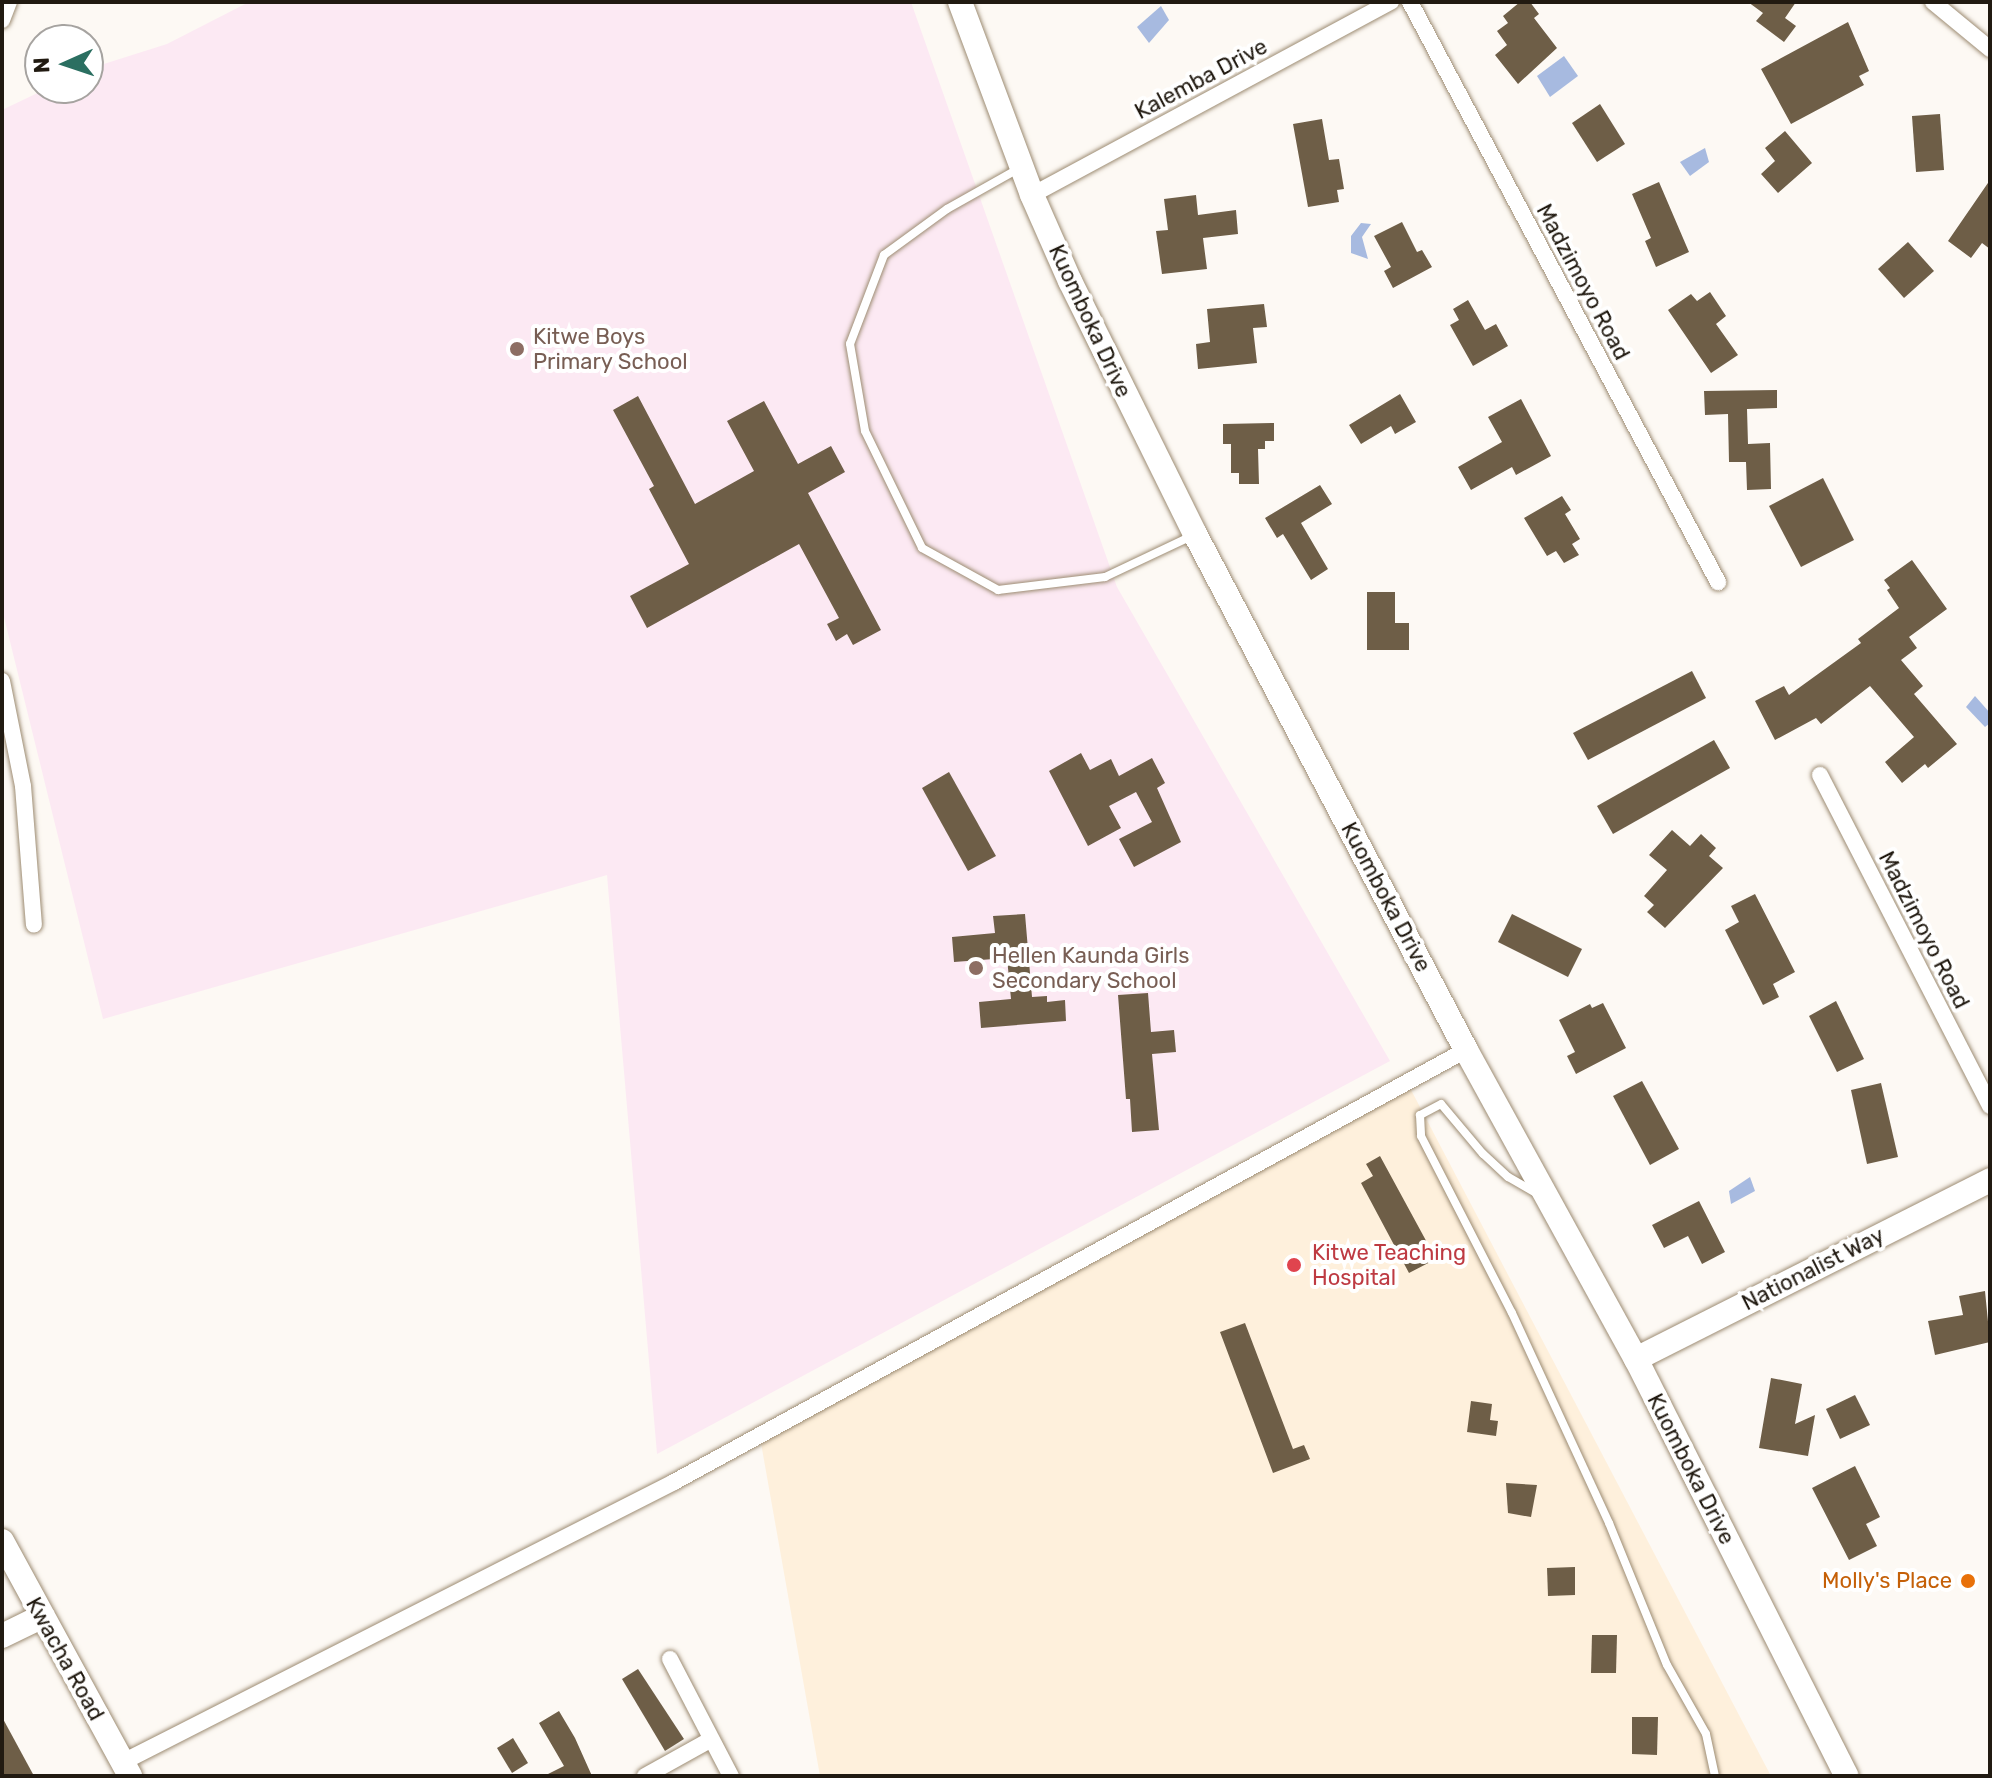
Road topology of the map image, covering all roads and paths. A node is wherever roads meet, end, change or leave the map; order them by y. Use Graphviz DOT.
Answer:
graph roads {
  1 [pos="9,2"];
  2 [pos="960,2"];
  3 [pos="1391,2"];
  4 [pos="1410,2"];
  5 [pos="1933,2"];
  6 [pos="2,20"];
  7 [pos="1990,49"];
  8 [pos="1021,168"];
  9 [pos="1032,195"];
  10 [pos="1195,534"];
  11 [pos="1718,582"];
  12 [pos="2,681"];
  13 [pos="1820,775"];
  14 [pos="34,925"];
  15 [pos="1466,1050"];
  16 [pos="1990,1106"];
  17 [pos="1990,1180"];
  18 [pos="1549,1200"];
  19 [pos="1636,1359"];
  20 [pos="2,1541"];
  21 [pos="41,1617"];
  22 [pos="2,1636"];
  23 [pos="670,1659"];
  24 [pos="710,1740"];
  25 [pos="126,1769"];
  26 [pos="645,1776"];
  27 [pos="731,1776"];
  28 [pos="1715,1776"];
  29 [pos="1847,1776"];
  1 -- 6 [label="street"];
  2 -- 8 [label="main road, Kuomboka Drive"];
  3 -- 9 [label="street, Kalemba Drive"];
  4 -- 11 [label="street, Madzimoyo Road"];
  5 -- 7 [label="street"];
  8 -- 9 [label="main road, Kuomboka Drive"];
  8 -- 10 [label="lane"];
  9 -- 10 [label="main road, Kuomboka Drive"];
  10 -- 15 [label="main road, Kuomboka Drive"];
  12 -- 14 [label="street"];
  13 -- 16 [label="street, Madzimoyo Road"];
  15 -- 18 [label="main road, Kuomboka Drive"];
  15 -- 25 [label="street"];
  17 -- 19 [label="main road, Nationalist Way"];
  18 -- 19 [label="main road, Kuomboka Drive"];
  18 -- 28 [label="lane"];
  19 -- 29 [label="main road, Kuomboka Drive"];
  20 -- 21 [label="main road, Kwacha Road"];
  21 -- 22 [label="main road"];
  21 -- 25 [label="main road, Kwacha Road"];
  23 -- 24 [label="street"];
  24 -- 26 [label="street"];
  24 -- 27 [label="street"];
}
